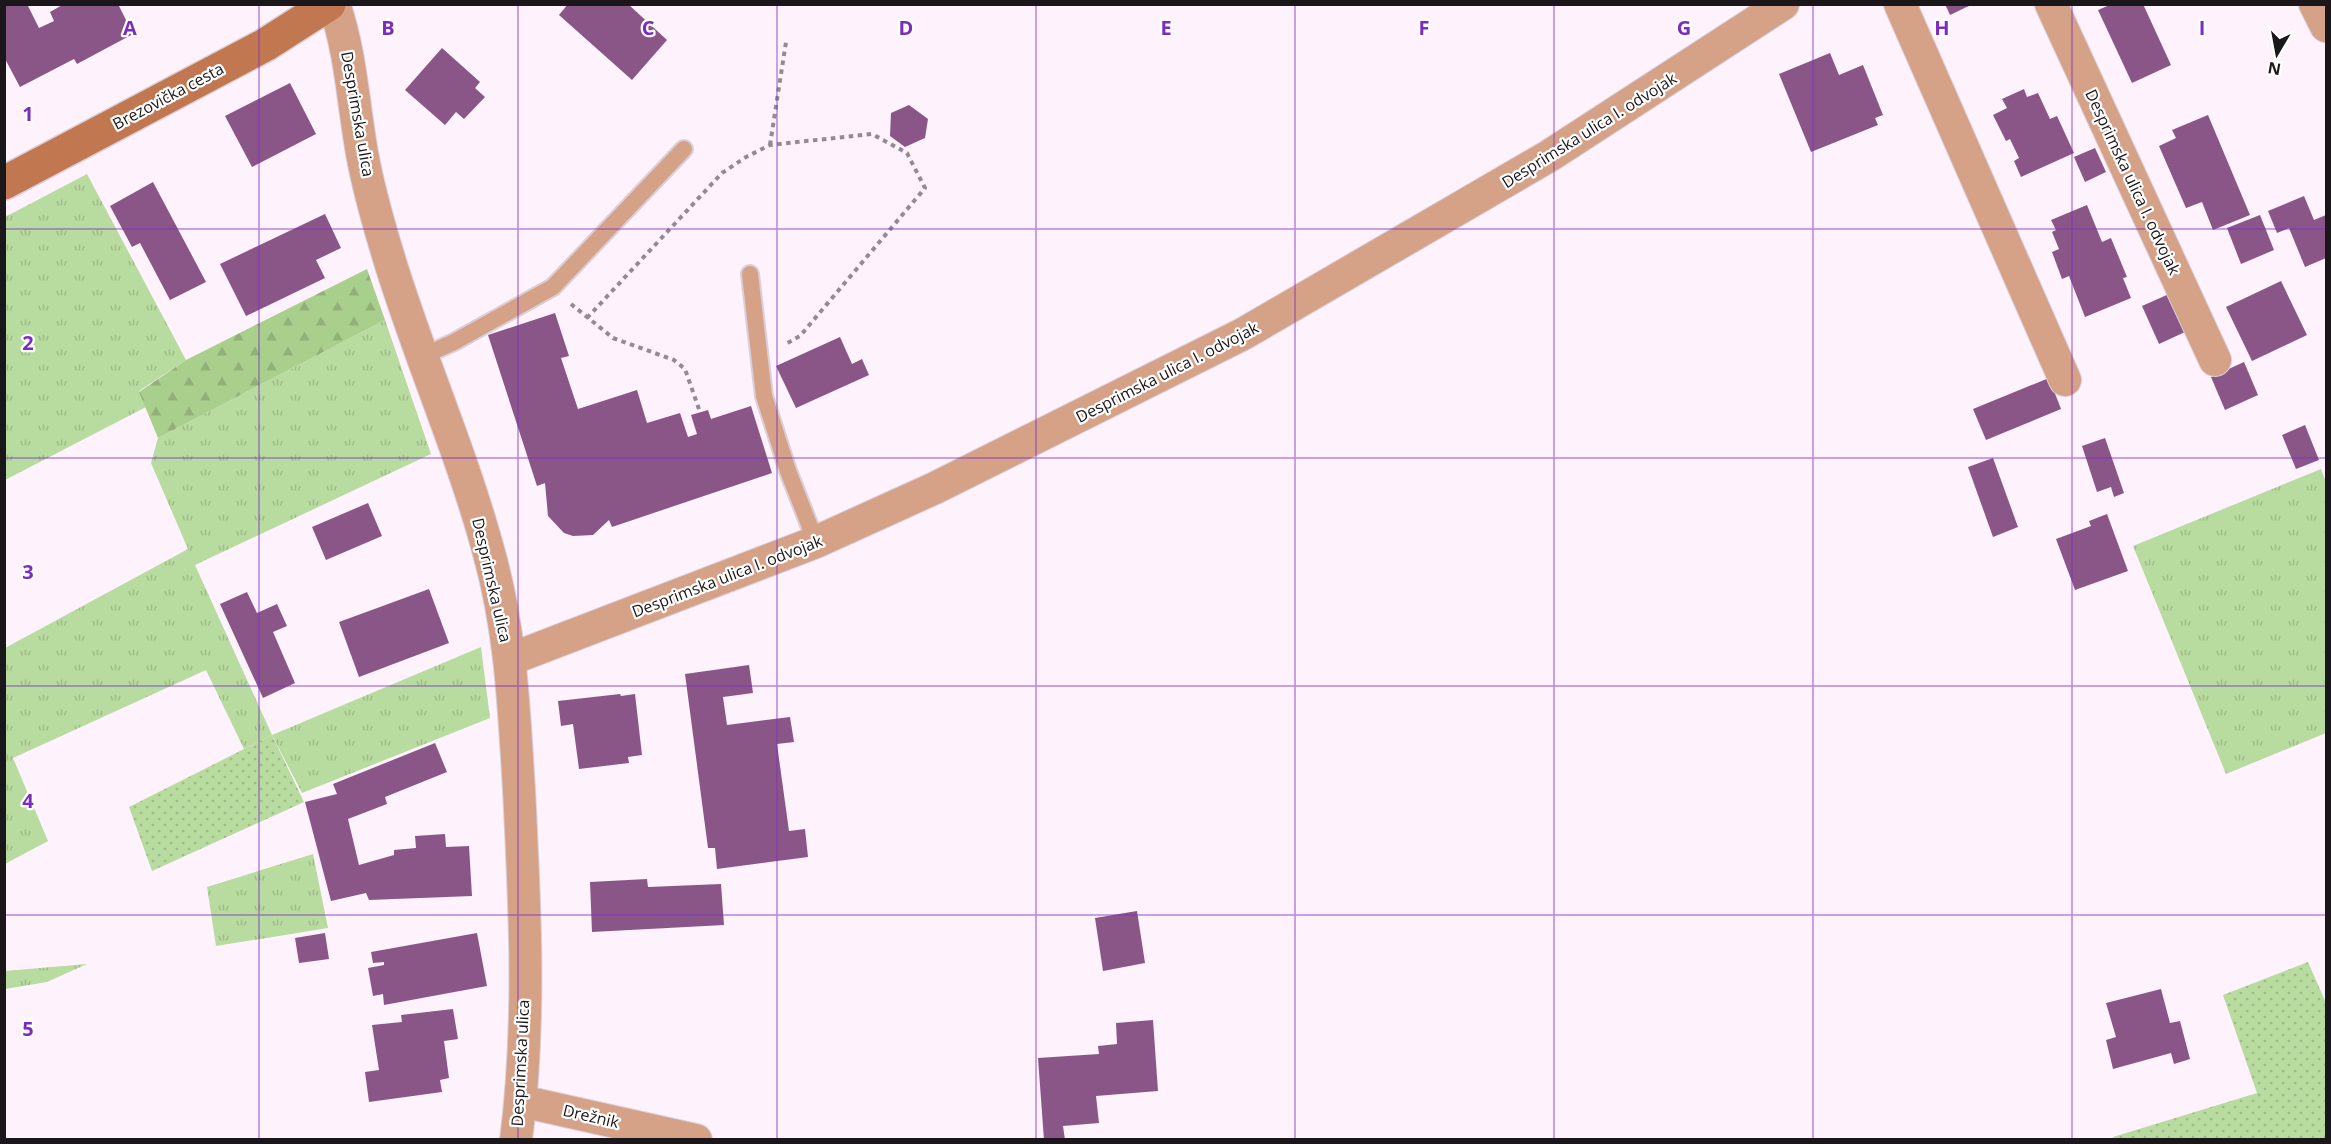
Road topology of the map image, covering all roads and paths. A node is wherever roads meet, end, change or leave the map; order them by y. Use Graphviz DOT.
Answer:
graph roads {
  1 [pos="332,4"];
  2 [pos="1783,4"];
  3 [pos="1900,4"];
  4 [pos="2051,4"];
  5 [pos="2315,4"];
  6 [pos="2326,27"];
  7 [pos="786,42"];
  8 [pos="770,145"];
  9 [pos="684,148"];
  10 [pos="4,183"];
  11 [pos="750,274"];
  12 [pos="553,287"];
  13 [pos="587,318"];
  14 [pos="759,348"];
  15 [pos="423,356"];
  16 [pos="2215,360"];
  17 [pos="2065,380"];
  18 [pos="700,412"];
  19 [pos="816,542"];
  20 [pos="511,659"];
  21 [pos="521,1101"];
  22 [pos="516,1140"];
  23 [pos="696,1140"];
  1 -- 10 [label="main road, Brezovička cesta"];
  1 -- 15 [label="street, Desprimska ulica"];
  2 -- 19 [label="street, Desprimska ulica I. odvojak"];
  3 -- 17 [label="street"];
  4 -- 16 [label="street, Desprimska ulica I. odvojak"];
  5 -- 6 [label="street"];
  7 -- 8 [label="path"];
  8 -- 13 [label="path"];
  8 -- 14 [label="path"];
  9 -- 12 [label="lane"];
  11 -- 14 [label="lane"];
  12 -- 13 [label="path"];
  12 -- 15 [label="lane"];
  13 -- 18 [label="path"];
  14 -- 19 [label="lane"];
  15 -- 20 [label="street, Desprimska ulica"];
  19 -- 20 [label="street, Desprimska ulica I. odvojak"];
  20 -- 21 [label="street, Desprimska ulica"];
  21 -- 22 [label="street, Desprimska ulica"];
  21 -- 23 [label="street, Drežnik"];
}
